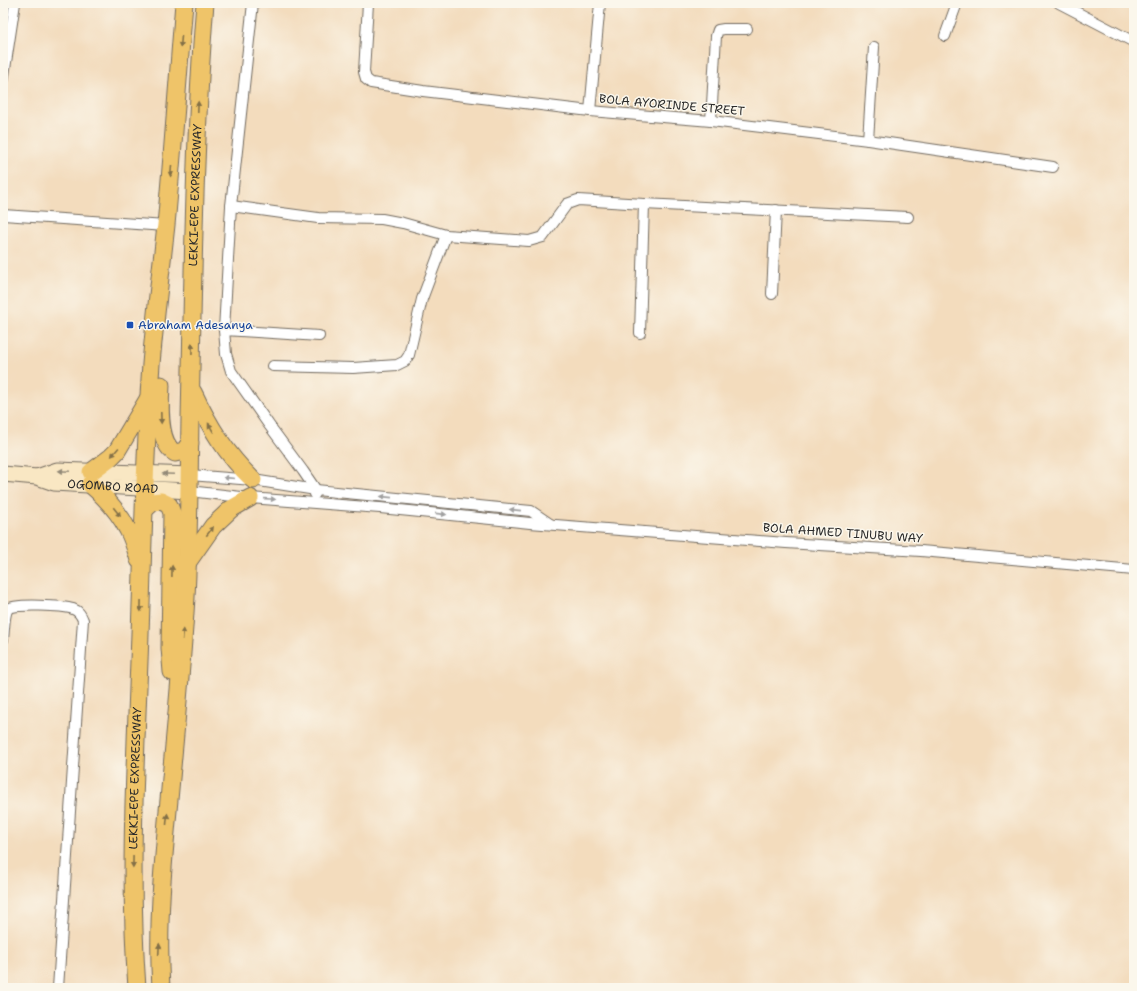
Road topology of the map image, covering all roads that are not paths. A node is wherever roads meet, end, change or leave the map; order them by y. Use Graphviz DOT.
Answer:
graph roads {
  1 [pos="15,3"];
  2 [pos="184,3"];
  3 [pos="205,3"];
  4 [pos="253,3"];
  5 [pos="368,3"];
  6 [pos="600,3"];
  7 [pos="957,3"];
  8 [pos="1058,3"];
  9 [pos="747,29"];
  10 [pos="945,36"];
  11 [pos="1134,42"];
  12 [pos="874,47"];
  13 [pos="3,82"];
  14 [pos="590,111"];
  15 [pos="711,121"];
  16 [pos="868,140"];
  17 [pos="1053,167"];
  18 [pos="644,204"];
  19 [pos="231,206"];
  20 [pos="776,210"];
  21 [pos="3,215"];
  22 [pos="908,217"];
  23 [pos="166,226"];
  24 [pos="446,235"];
  25 [pos="161,267"];
  26 [pos="772,294"];
  27 [pos="224,330"];
  28 [pos="640,333"];
  29 [pos="318,336"];
  30 [pos="273,366"];
  31 [pos="191,388"];
  32 [pos="150,396"];
  33 [pos="190,443"];
  34 [pos="3,474"];
  35 [pos="90,478"];
  36 [pos="145,480"];
  37 [pos="253,480"];
  38 [pos="190,483"];
  39 [pos="316,490"];
  40 [pos="250,498"];
  41 [pos="315,503"];
  42 [pos="145,508"];
  43 [pos="550,524"];
  44 [pos="187,563"];
  45 [pos="142,568"];
  46 [pos="1134,570"];
  47 [pos="3,640"];
  48 [pos="176,722"];
  49 [pos="58,988"];
  50 [pos="137,988"];
  51 [pos="161,988"];
  1 -- 13 [label="street"];
  2 -- 23 [label="highway, LEKKI-EPE EXPRESSWAY, one-way"];
  31 -- 3 [label="highway, LEKKI-EPE EXPRESSWAY, one-way"];
  4 -- 19 [label="street"];
  5 -- 14 [label="street, BOLA AYORINDE STREET"];
  6 -- 14 [label="street"];
  7 -- 10 [label="street"];
  8 -- 11 [label="street"];
  9 -- 15 [label="street"];
  12 -- 16 [label="street"];
  14 -- 15 [label="street, BOLA AYORINDE STREET"];
  15 -- 16 [label="street, BOLA AYORINDE STREET"];
  16 -- 17 [label="street, BOLA AYORINDE STREET"];
  18 -- 20 [label="street"];
  18 -- 24 [label="street"];
  18 -- 28 [label="street"];
  19 -- 24 [label="street"];
  19 -- 27 [label="street"];
  20 -- 22 [label="street"];
  20 -- 26 [label="street"];
  21 -- 23 [label="street"];
  23 -- 25 [label="highway, LEKKI-EPE EXPRESSWAY"];
  24 -- 30 [label="street"];
  25 -- 32 [label="highway, LEKKI-EPE EXPRESSWAY"];
  25 -- 33 [label="highway, one-way"];
  27 -- 29 [label="street"];
  27 -- 39 [label="street"];
  31 -- 33 [label="highway, LEKKI-EPE EXPRESSWAY"];
  37 -- 31 [label="highway, one-way"];
  32 -- 35 [label="highway, one-way"];
  32 -- 36 [label="highway, LEKKI-EPE EXPRESSWAY"];
  33 -- 38 [label="highway, LEKKI-EPE EXPRESSWAY"];
  34 -- 35 [label="main road, OGOMBO ROAD"];
  35 -- 36 [label="main road, OGOMBO ROAD"];
  35 -- 45 [label="highway, one-way"];
  36 -- 38 [label="main road, OGOMBO ROAD"];
  36 -- 42 [label="highway, LEKKI-EPE EXPRESSWAY"];
  37 -- 38 [label="street, one-way"];
  37 -- 39 [label="street"];
  38 -- 40 [label="street, BOLA AHMED TINUBU WAY"];
  38 -- 44 [label="highway, LEKKI-EPE EXPRESSWAY"];
  39 -- 41 [label="street"];
  43 -- 39 [label="street, one-way"];
  40 -- 41 [label="street, BOLA AHMED TINUBU WAY, one-way"];
  44 -- 40 [label="highway, one-way"];
  41 -- 43 [label="street, BOLA AHMED TINUBU WAY, one-way"];
  42 -- 45 [label="highway, LEKKI-EPE EXPRESSWAY"];
  48 -- 42 [label="highway, one-way"];
  43 -- 46 [label="street, BOLA AHMED TINUBU WAY"];
  48 -- 44 [label="highway, LEKKI-EPE EXPRESSWAY, one-way"];
  45 -- 50 [label="highway, LEKKI-EPE EXPRESSWAY, one-way"];
  47 -- 49 [label="street"];
  51 -- 48 [label="highway, one-way"];
}
